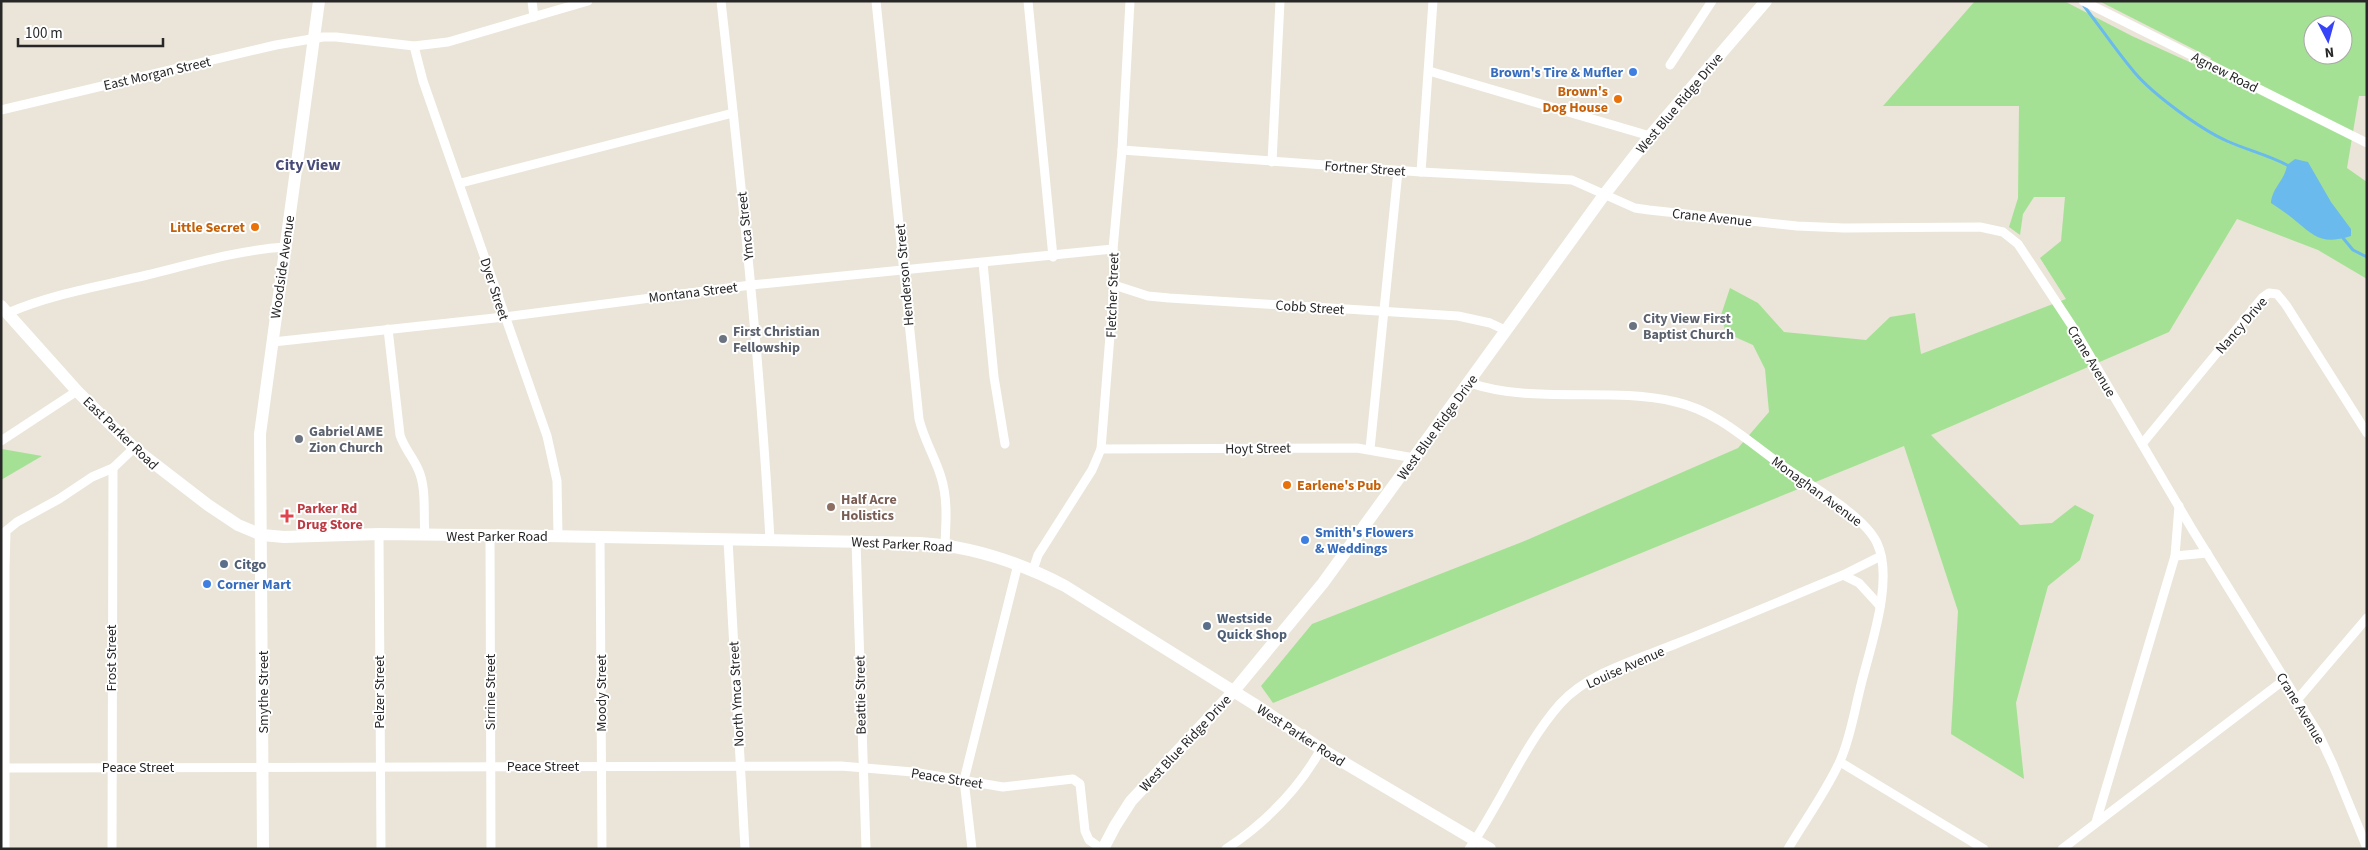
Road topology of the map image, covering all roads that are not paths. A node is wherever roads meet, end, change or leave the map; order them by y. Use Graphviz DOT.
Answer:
graph roads {
  1 [pos="318,1"];
  2 [pos="532,1"];
  3 [pos="588,1"];
  4 [pos="721,1"];
  5 [pos="876,1"];
  6 [pos="1028,1"];
  7 [pos="1130,1"];
  8 [pos="1280,1"];
  9 [pos="1433,1"];
  10 [pos="1712,1"];
  11 [pos="1766,1"];
  12 [pos="2083,1"];
  13 [pos="534,17"];
  14 [pos="312,40"];
  15 [pos="414,46"];
  16 [pos="1670,66"];
  17 [pos="1428,71"];
  18 [pos="1,110"];
  19 [pos="733,112"];
  20 [pos="1650,136"];
  21 [pos="2367,143"];
  22 [pos="1122,150"];
  23 [pos="1272,162"];
  24 [pos="1398,171"];
  25 [pos="1421,172"];
  26 [pos="461,183"];
  27 [pos="1604,195"];
  28 [pos="285,247"];
  29 [pos="1113,249"];
  30 [pos="1053,257"];
  31 [pos="983,264"];
  32 [pos="904,272"];
  33 [pos="751,285"];
  34 [pos="1114,285"];
  35 [pos="5,310"];
  36 [pos="1383,312"];
  37 [pos="504,316"];
  38 [pos="388,329"];
  39 [pos="1504,330"];
  40 [pos="272,342"];
  41 [pos="1470,382"];
  42 [pos="77,390"];
  43 [pos="2367,433"];
  44 [pos="1,441"];
  45 [pos="1005,444"];
  46 [pos="2142,444"];
  47 [pos="134,448"];
  48 [pos="1370,448"];
  49 [pos="1101,449"];
  50 [pos="1414,458"];
  51 [pos="113,468"];
  52 [pos="2179,506"];
  53 [pos="379,534"];
  54 [pos="262,535"];
  55 [pos="425,535"];
  56 [pos="490,535"];
  57 [pos="558,536"];
  58 [pos="600,538"];
  59 [pos="728,540"];
  60 [pos="770,540"];
  61 [pos="856,541"];
  62 [pos="945,544"];
  63 [pos="2207,553"];
  64 [pos="1881,556"];
  65 [pos="2175,556"];
  66 [pos="1018,564"];
  67 [pos="1033,570"];
  68 [pos="1843,575"];
  69 [pos="1880,606"];
  70 [pos="2367,618"];
  71 [pos="2284,680"];
  72 [pos="1233,692"];
  73 [pos="2297,700"];
  74 [pos="1321,749"];
  75 [pos="1840,762"];
  76 [pos="263,766"];
  77 [pos="380,766"];
  78 [pos="491,766"];
  79 [pos="602,766"];
  80 [pos="740,766"];
  81 [pos="862,766"];
  82 [pos="111,767"];
  83 [pos="6,768"];
  84 [pos="964,780"];
  85 [pos="2096,822"];
  86 [pos="1472,844"];
  87 [pos="2367,848"];
  88 [pos="5,849"];
  89 [pos="112,849"];
  90 [pos="263,849"];
  91 [pos="381,849"];
  92 [pos="491,849"];
  93 [pos="602,849"];
  94 [pos="745,849"];
  95 [pos="866,849"];
  96 [pos="972,849"];
  97 [pos="1103,849"];
  98 [pos="1226,849"];
  99 [pos="1490,849"];
  100 [pos="1788,849"];
  101 [pos="1984,849"];
  102 [pos="2062,849"];
  1 -- 14 [label="street, Woodside Avenue"];
  2 -- 13 [label="street"];
  3 -- 13 [label="street, East Morgan Street"];
  4 -- 19 [label="street, Ymca Street"];
  5 -- 32 [label="street, Henderson Street"];
  6 -- 30 [label="street"];
  7 -- 22 [label="street, Fletcher Street"];
  8 -- 23 [label="street"];
  9 -- 17 [label="street"];
  10 -- 16 [label="street"];
  11 -- 20 [label="street, West Blue Ridge Drive"];
  12 -- 21 [label="street, Agnew Road"];
  13 -- 15 [label="street, East Morgan Street"];
  14 -- 15 [label="street, East Morgan Street"];
  14 -- 18 [label="street, East Morgan Street"];
  14 -- 28 [label="street, Woodside Avenue"];
  15 -- 26 [label="street, Dyer Street"];
  17 -- 20 [label="street"];
  17 -- 25 [label="street"];
  19 -- 26 [label="street"];
  19 -- 33 [label="street, Ymca Street"];
  20 -- 27 [label="street, West Blue Ridge Drive"];
  22 -- 23 [label="street, Fortner Street"];
  22 -- 29 [label="street, Fletcher Street"];
  23 -- 24 [label="street, Fortner Street"];
  24 -- 25 [label="street, Fortner Street"];
  24 -- 36 [label="street"];
  25 -- 27 [label="street, Fortner Street"];
  26 -- 37 [label="street, Dyer Street"];
  27 -- 39 [label="street, West Blue Ridge Drive"];
  27 -- 46 [label="street, Crane Avenue"];
  28 -- 35 [label="street"];
  28 -- 40 [label="street, Woodside Avenue"];
  29 -- 30 [label="street, Montana Street"];
  29 -- 34 [label="street, Fletcher Street"];
  30 -- 31 [label="street, Montana Street"];
  31 -- 32 [label="street, Montana Street"];
  31 -- 45 [label="street"];
  32 -- 33 [label="street, Montana Street"];
  32 -- 62 [label="street, Henderson Street"];
  33 -- 37 [label="street, Montana Street"];
  33 -- 60 [label="street, Ymca Street"];
  34 -- 36 [label="street, Cobb Street"];
  34 -- 49 [label="street, Fletcher Street"];
  35 -- 42 [label="street, East Parker Road"];
  36 -- 39 [label="street, Cobb Street"];
  36 -- 48 [label="street"];
  37 -- 38 [label="street, Montana Street"];
  37 -- 57 [label="street, Dyer Street"];
  38 -- 40 [label="street, Montana Street"];
  38 -- 55 [label="street"];
  39 -- 41 [label="street, West Blue Ridge Drive"];
  40 -- 54 [label="street, Woodside Avenue"];
  41 -- 50 [label="street, West Blue Ridge Drive"];
  41 -- 64 [label="street, Monaghan Avenue"];
  42 -- 44 [label="street"];
  42 -- 47 [label="street, East Parker Road"];
  43 -- 46 [label="street, Nancy Drive"];
  46 -- 52 [label="street, Crane Avenue"];
  47 -- 51 [label="street"];
  47 -- 54 [label="street, East Parker Road"];
  48 -- 49 [label="street, Hoyt Street"];
  48 -- 50 [label="street, Hoyt Street"];
  49 -- 67 [label="street, Fletcher Street"];
  50 -- 72 [label="street, West Blue Ridge Drive"];
  51 -- 82 [label="street, Frost Street"];
  51 -- 83 [label="street"];
  52 -- 63 [label="street, Crane Avenue"];
  52 -- 65 [label="street"];
  53 -- 54 [label="street, West Parker Road"];
  53 -- 55 [label="street, West Parker Road"];
  53 -- 77 [label="street, Pelzer Street"];
  54 -- 76 [label="street, Smythe Street"];
  55 -- 56 [label="street, West Parker Road"];
  56 -- 57 [label="street, West Parker Road"];
  56 -- 78 [label="street, Sirrine Street"];
  57 -- 58 [label="street, West Parker Road"];
  58 -- 59 [label="street, West Parker Road"];
  58 -- 79 [label="street, Moody Street"];
  59 -- 60 [label="street, West Parker Road"];
  59 -- 80 [label="street, North Ymca Street"];
  60 -- 61 [label="street, West Parker Road"];
  61 -- 62 [label="street, West Parker Road"];
  61 -- 81 [label="street, Beattie Street"];
  62 -- 66 [label="street, West Parker Road"];
  63 -- 65 [label="street"];
  63 -- 71 [label="street, Crane Avenue"];
  64 -- 68 [label="street, Louise Avenue"];
  64 -- 69 [label="street, Monaghan Avenue"];
  65 -- 85 [label="street"];
  66 -- 67 [label="street, West Parker Road"];
  66 -- 84 [label="street"];
  67 -- 72 [label="street, West Parker Road"];
  68 -- 69 [label="street"];
  68 -- 86 [label="street, Louise Avenue"];
  69 -- 75 [label="street, Monaghan Avenue"];
  70 -- 73 [label="street"];
  71 -- 73 [label="street, Crane Avenue"];
  71 -- 85 [label="street"];
  72 -- 74 [label="street, West Parker Road"];
  72 -- 97 [label="street, West Blue Ridge Drive"];
  73 -- 87 [label="street, Crane Avenue"];
  74 -- 86 [label="street, West Parker Road"];
  74 -- 98 [label="street"];
  75 -- 100 [label="street, Monaghan Avenue"];
  75 -- 101 [label="street"];
  76 -- 77 [label="street, Peace Street"];
  76 -- 82 [label="street, Peace Street"];
  76 -- 90 [label="street, Smythe Street"];
  77 -- 78 [label="street, Peace Street"];
  77 -- 91 [label="street, Pelzer Street"];
  78 -- 79 [label="street, Peace Street"];
  78 -- 92 [label="street, Sirrine Street"];
  79 -- 80 [label="street, Peace Street"];
  79 -- 93 [label="street, Moody Street"];
  80 -- 81 [label="street, Peace Street"];
  80 -- 94 [label="street, North Ymca Street"];
  81 -- 84 [label="street, Peace Street"];
  81 -- 95 [label="street, Beattie Street"];
  82 -- 83 [label="street, Peace Street"];
  82 -- 89 [label="street, Frost Street"];
  83 -- 88 [label="street"];
  84 -- 96 [label="street"];
  84 -- 97 [label="street, Peace Street"];
  85 -- 102 [label="street"];
  86 -- 99 [label="street, West Parker Road"];
}
